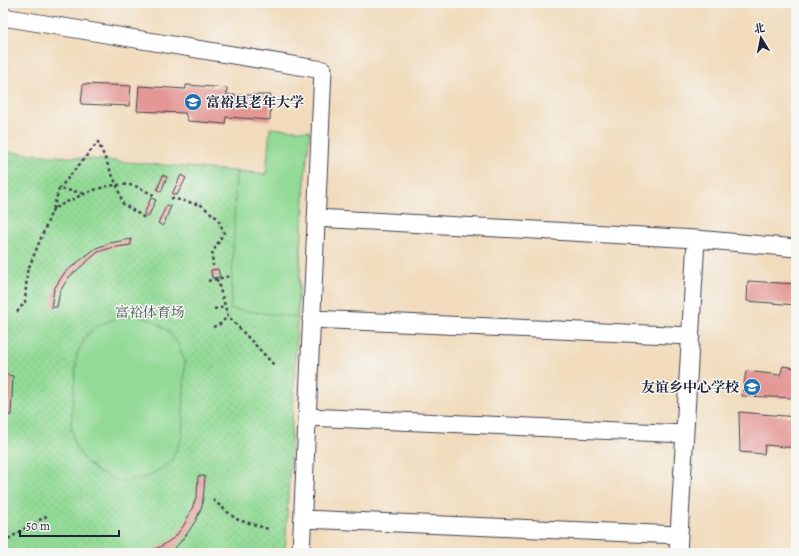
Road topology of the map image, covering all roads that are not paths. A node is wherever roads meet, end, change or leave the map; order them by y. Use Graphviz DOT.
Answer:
graph roads {
  1 [pos="3,17"];
  2 [pos="316,218"];
  3 [pos="696,239"];
  4 [pos="796,248"];
  5 [pos="312,319"];
  6 [pos="691,336"];
  7 [pos="307,416"];
  8 [pos="685,434"];
  9 [pos="302,519"];
  10 [pos="680,535"];
  11 [pos="301,553"];
  12 [pos="678,553"];
  1 -- 2 [label="street"];
  2 -- 3 [label="street"];
  2 -- 5 [label="street"];
  3 -- 4 [label="street"];
  3 -- 6 [label="street"];
  5 -- 6 [label="street"];
  5 -- 7 [label="street"];
  6 -- 8 [label="street"];
  7 -- 8 [label="street"];
  7 -- 9 [label="street"];
  8 -- 10 [label="street"];
  9 -- 10 [label="street"];
  9 -- 11 [label="street"];
  10 -- 12 [label="street"];
}
